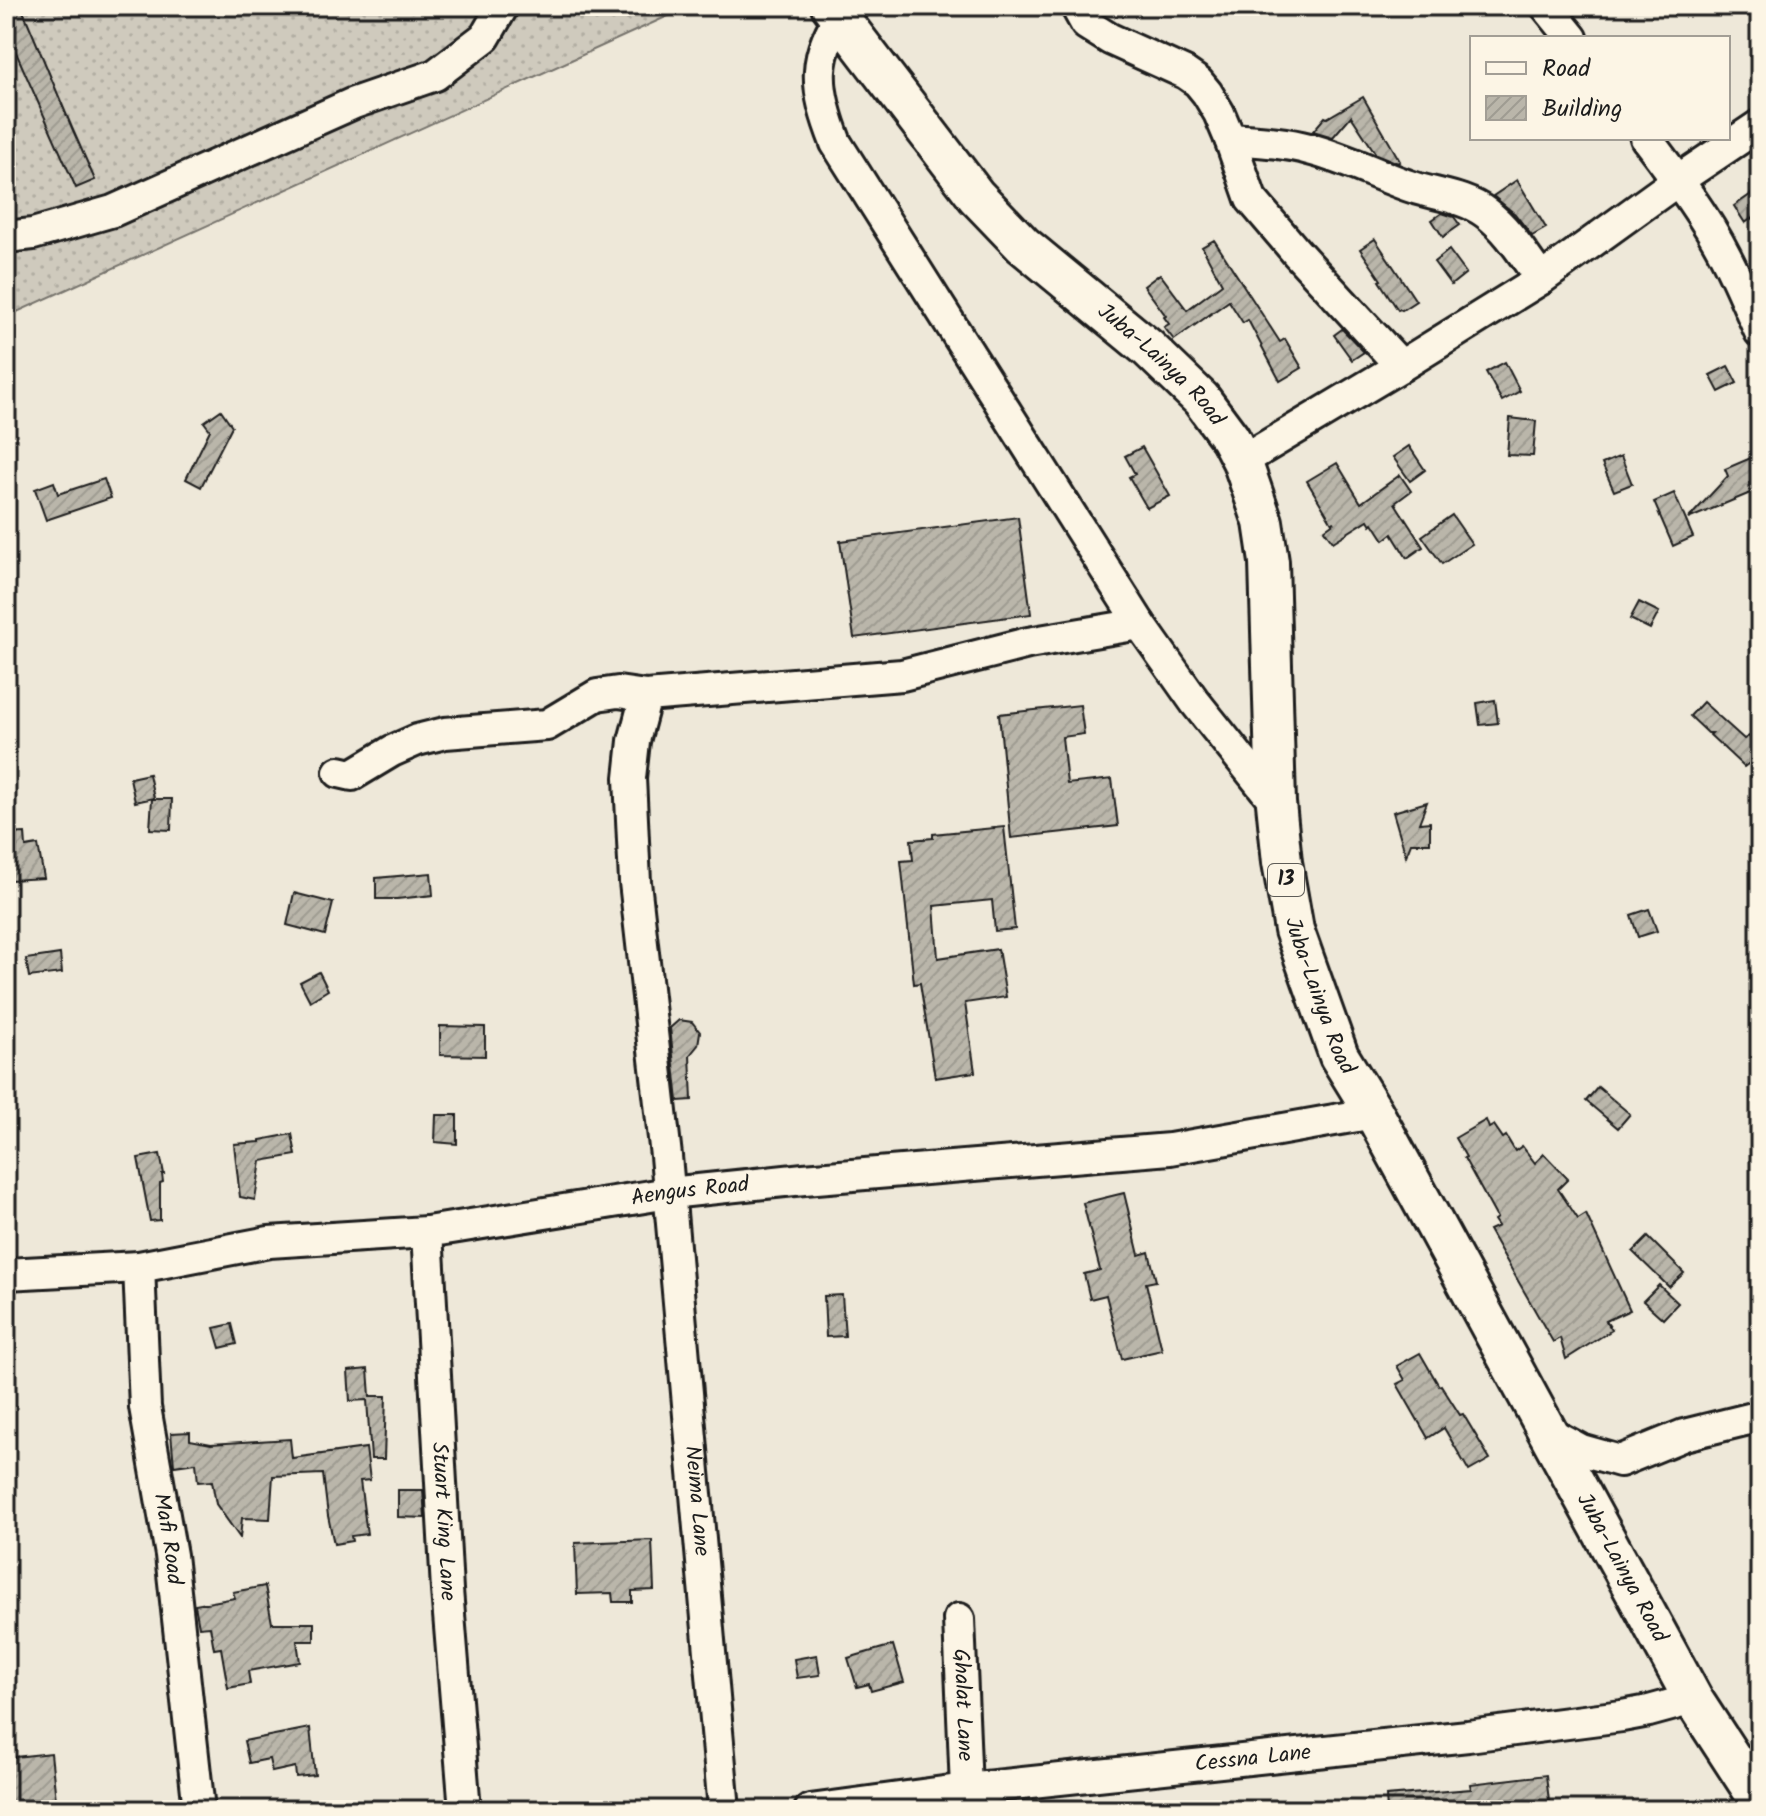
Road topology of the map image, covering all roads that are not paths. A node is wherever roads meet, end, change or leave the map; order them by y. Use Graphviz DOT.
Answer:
graph roads {
  1 [pos="503,6"];
  2 [pos="1076,6"];
  3 [pos="1546,6"];
  4 [pos="840,10"];
  5 [pos="1570,36"];
  6 [pos="1760,125"];
  7 [pos="1230,139"];
  8 [pos="1648,140"];
  9 [pos="1678,180"];
  10 [pos="6,237"];
  11 [pos="1541,279"];
  12 [pos="1760,332"];
  13 [pos="1401,366"];
  14 [pos="1242,461"];
  15 [pos="1140,624"];
  16 [pos="646,696"];
  17 [pos="339,772"];
  18 [pos="1276,803"];
  19 [pos="1374,1113"];
  20 [pos="669,1193"];
  21 [pos="427,1232"];
  22 [pos="139,1267"];
  23 [pos="6,1274"];
  24 [pos="1760,1418"];
  25 [pos="1546,1431"];
  26 [pos="959,1619"];
  27 [pos="1693,1699"];
  28 [pos="966,1789"];
  29 [pos="1760,1802"];
  30 [pos="199,1810"];
  31 [pos="465,1810"];
  32 [pos="724,1810"];
  33 [pos="810,1810"];
  1 -- 10 [label="street"];
  2 -- 7 [label="street"];
  3 -- 5 [label="street"];
  4 -- 14 [label="main road, Juba-Lainya Road / 13"];
  4 -- 15 [label="street"];
  6 -- 9 [label="street"];
  7 -- 11 [label="street"];
  7 -- 13 [label="street"];
  8 -- 9 [label="street"];
  9 -- 11 [label="street"];
  9 -- 12 [label="street"];
  11 -- 13 [label="street"];
  13 -- 14 [label="street"];
  14 -- 18 [label="main road, Juba-Lainya Road / 13"];
  15 -- 16 [label="street"];
  15 -- 18 [label="street"];
  16 -- 17 [label="street"];
  16 -- 20 [label="street, Neima Lane"];
  18 -- 19 [label="main road, Juba-Lainya Road / 13"];
  19 -- 20 [label="street, Aengus Road"];
  19 -- 25 [label="main road, Juba-Lainya Road / 13"];
  20 -- 21 [label="street, Aengus Road"];
  20 -- 32 [label="street, Neima Lane"];
  21 -- 22 [label="street, Aengus Road"];
  21 -- 31 [label="street, Stuart King Lane"];
  22 -- 23 [label="street, Aengus Road"];
  22 -- 30 [label="street, Mafi Road"];
  24 -- 25 [label="street"];
  25 -- 27 [label="main road, Juba-Lainya Road / 13"];
  26 -- 28 [label="street, Ghalat Lane"];
  27 -- 28 [label="street, Cessna Lane"];
  27 -- 29 [label="main road, Juba-Lainya Road / 13"];
  28 -- 33 [label="street, Cessna Lane"];
}
